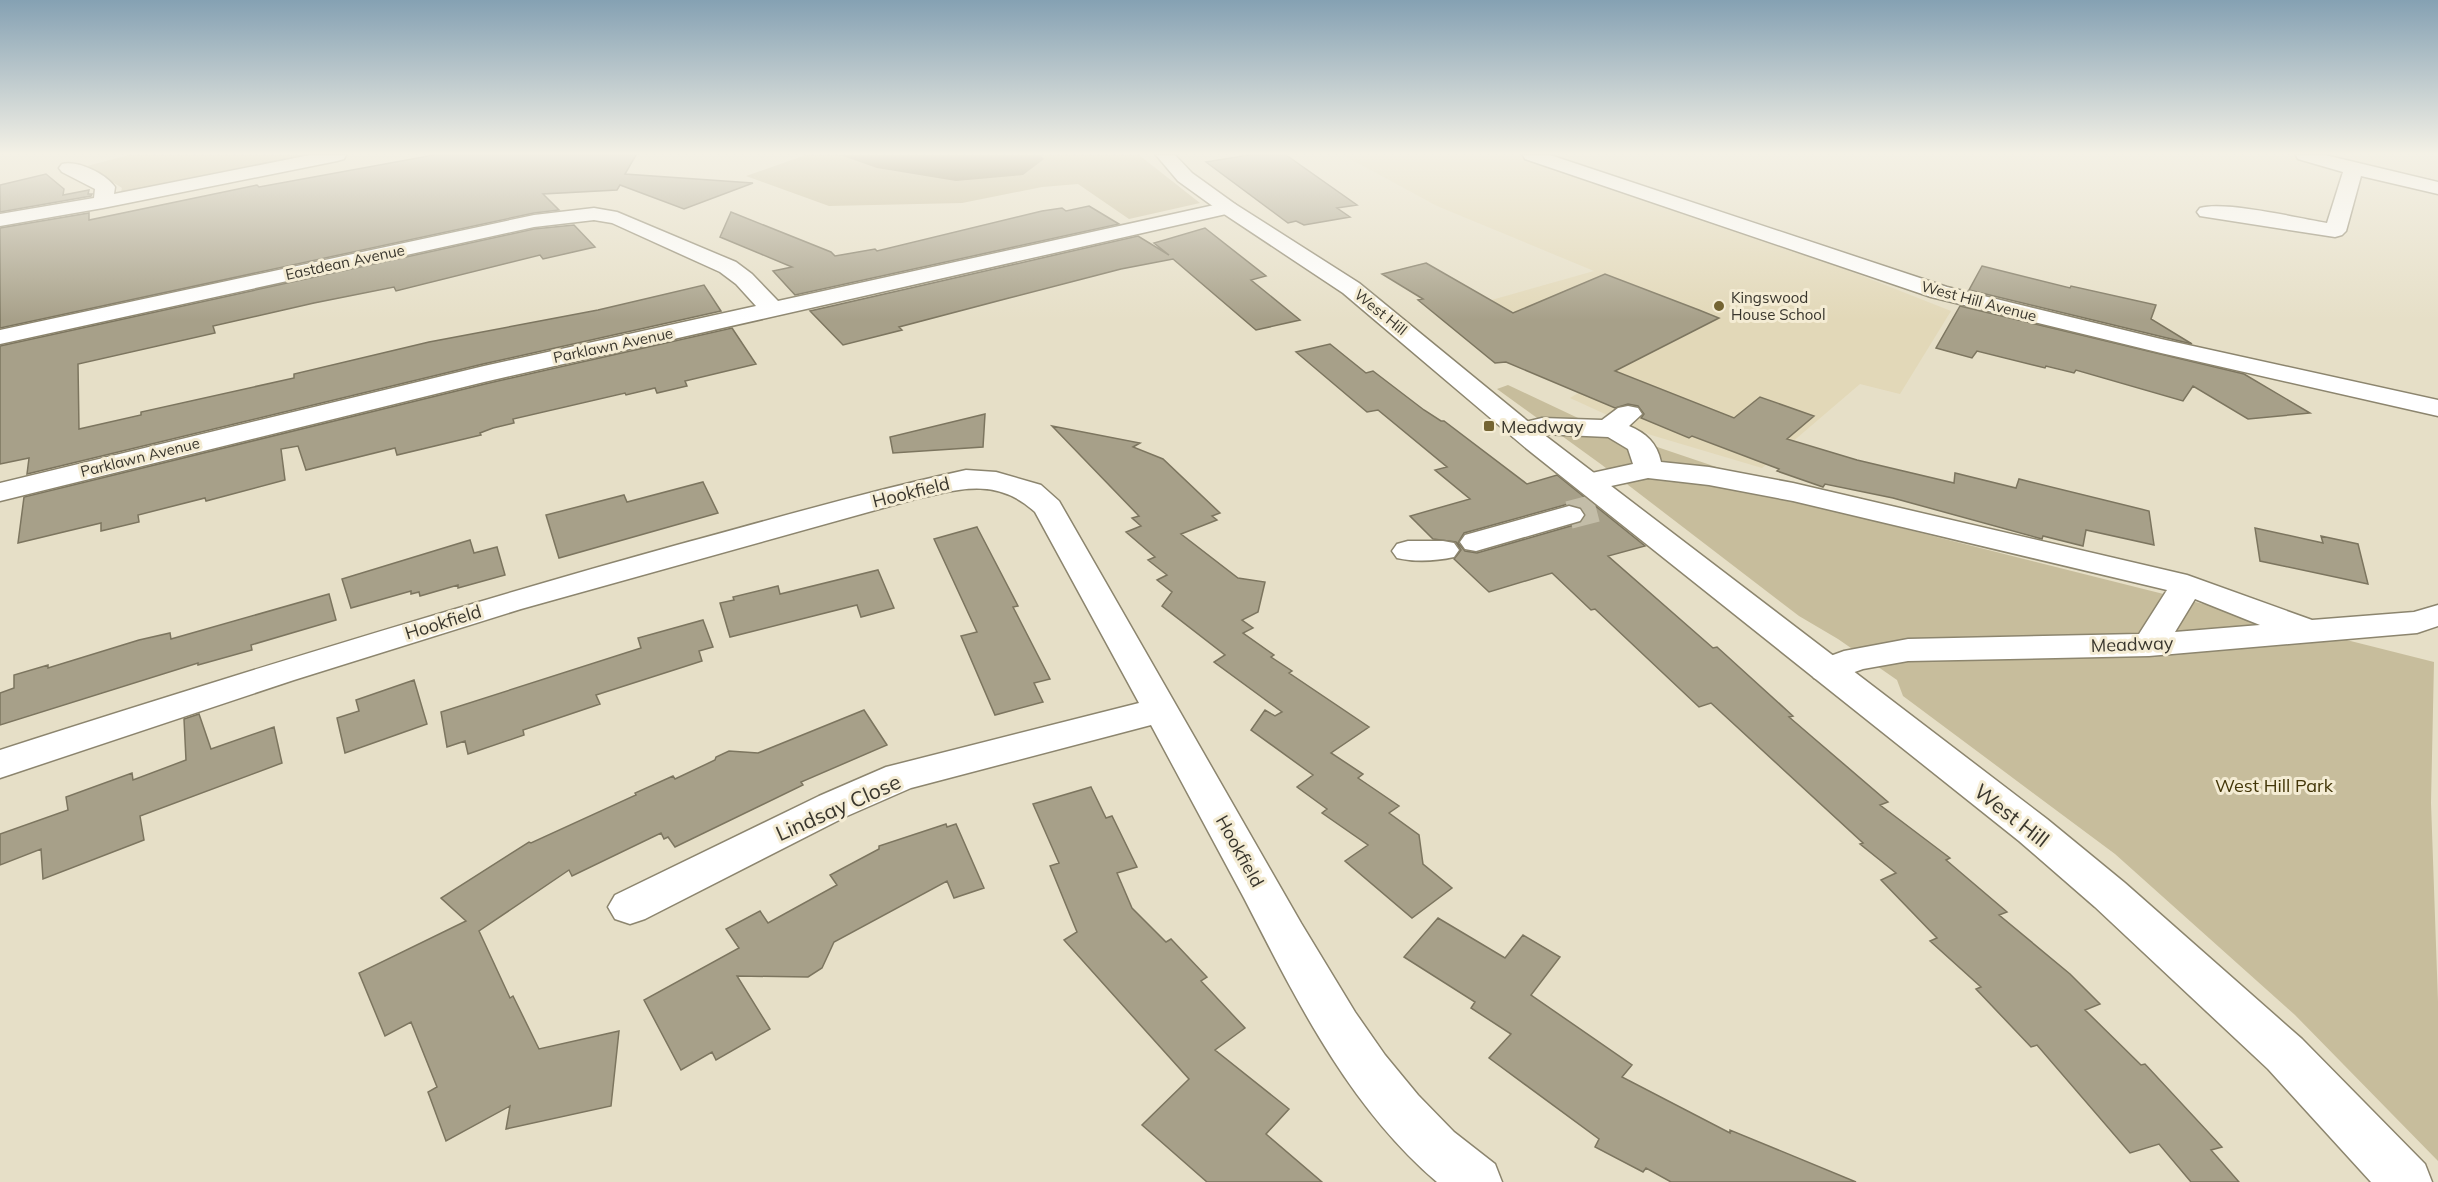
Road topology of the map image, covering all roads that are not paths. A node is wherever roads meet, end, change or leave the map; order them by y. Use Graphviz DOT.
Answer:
graph roads {
  1 [pos="56,210"];
  2 [pos="1217,210"];
  3 [pos="1230,210"];
  4 [pos="1696,210"];
  5 [pos="2341,210"];
  6 [pos="2208,212"];
  7 [pos="0,220"];
  8 [pos="773,310"];
  9 [pos="0,337"];
  10 [pos="2438,408"];
  11 [pos="1523,430"];
  12 [pos="1648,469"];
  13 [pos="0,492"];
  14 [pos="1601,497"];
  15 [pos="1569,515"];
  16 [pos="1476,542"];
  17 [pos="1443,550"];
  18 [pos="1408,551"];
  19 [pos="2187,585"];
  20 [pos="2438,615"];
  21 [pos="2308,631"];
  22 [pos="2149,645"];
  23 [pos="1827,670"];
  24 [pos="1161,710"];
  25 [pos="0,764"];
  26 [pos="630,907"];
  27 [pos="1476,1182"];
  28 [pos="2406,1182"];
  1 -- 7 [label="street"];
  2 -- 8 [label="street, Parklawn Avenue"];
  3 -- 11 [label="street, West Hill"];
  4 -- 10 [label="street, West Hill Avenue"];
  5 -- 6 [label="street"];
  8 -- 9 [label="street, Eastdean Avenue"];
  8 -- 13 [label="street, Parklawn Avenue"];
  11 -- 12 [label="street"];
  11 -- 14 [label="street, West Hill"];
  12 -- 14 [label="street"];
  12 -- 19 [label="street"];
  14 -- 23 [label="street, West Hill"];
  15 -- 16 [label="street"];
  17 -- 18 [label="street"];
  19 -- 21 [label="street"];
  19 -- 22 [label="street"];
  20 -- 21 [label="street, Meadway"];
  21 -- 22 [label="street, Meadway"];
  22 -- 23 [label="street, Meadway"];
  23 -- 28 [label="street, West Hill"];
  24 -- 25 [label="street, Hookfield"];
  24 -- 26 [label="street, Lindsay Close"];
  24 -- 27 [label="street, Hookfield"];
}
